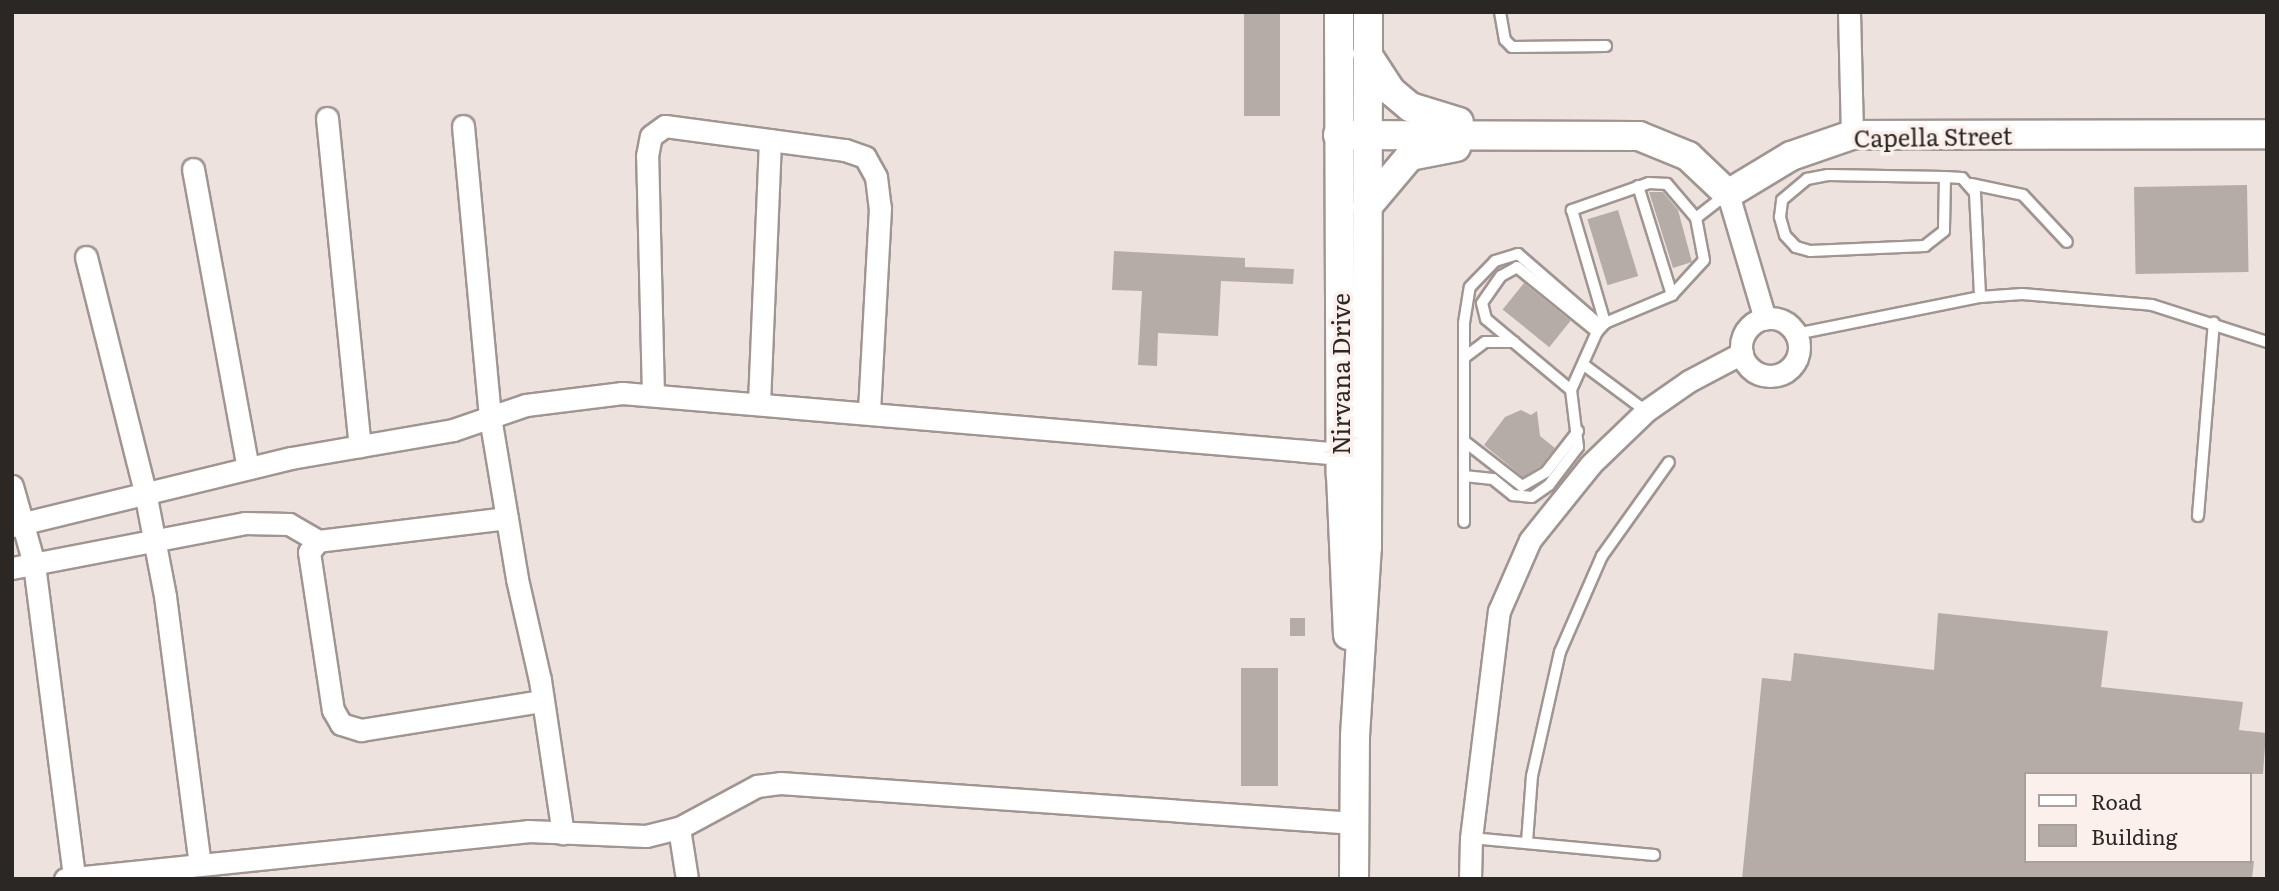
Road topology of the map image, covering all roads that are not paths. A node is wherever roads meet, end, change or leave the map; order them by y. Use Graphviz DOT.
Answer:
graph roads {
  1 [pos="1339,12"];
  2 [pos="1368,12"];
  3 [pos="1500,12"];
  4 [pos="1849,12"];
  5 [pos="1606,46"];
  6 [pos="1367,54"];
  7 [pos="327,118"];
  8 [pos="463,126"];
  9 [pos="1528,133"];
  10 [pos="2267,134"];
  11 [pos="1352,135"];
  12 [pos="1852,135"];
  13 [pos="770,140"];
  14 [pos="193,169"];
  15 [pos="1945,177"];
  16 [pos="1971,184"];
  17 [pos="1639,186"];
  18 [pos="1728,194"];
  19 [pos="1367,206"];
  20 [pos="1696,218"];
  21 [pos="2067,242"];
  22 [pos="86,257"];
  23 [pos="1672,295"];
  24 [pos="1980,298"];
  25 [pos="1765,318"];
  26 [pos="2214,323"];
  27 [pos="1601,327"];
  28 [pos="1796,334"];
  29 [pos="1514,342"];
  30 [pos="2267,342"];
  31 [pos="1742,353"];
  32 [pos="1465,358"];
  33 [pos="1584,365"];
  34 [pos="1571,390"];
  35 [pos="653,395"];
  36 [pos="759,403"];
  37 [pos="869,411"];
  38 [pos="1646,411"];
  39 [pos="491,417"];
  40 [pos="1578,431"];
  41 [pos="1464,441"];
  42 [pos="360,446"];
  43 [pos="1340,454"];
  44 [pos="1669,462"];
  45 [pos="248,468"];
  46 [pos="1464,476"];
  47 [pos="12,486"];
  48 [pos="145,492"];
  49 [pos="2198,516"];
  50 [pos="507,518"];
  51 [pos="16,522"];
  52 [pos="1464,522"];
  53 [pos="318,541"];
  54 [pos="155,542"];
  55 [pos="34,564"];
  56 [pos="12,568"];
  57 [pos="543,701"];
  58 [pos="1355,736"];
  59 [pos="1355,823"];
  60 [pos="679,828"];
  61 [pos="563,833"];
  62 [pos="1471,838"];
  63 [pos="1528,842"];
  64 [pos="1654,855"];
  65 [pos="200,864"];
  66 [pos="69,878"];
  67 [pos="687,879"];
  68 [pos="1354,879"];
  69 [pos="1471,879"];
  1 -- 11 [label="main road, Nirvana Drive"];
  2 -- 6 [label="main road, Nirvana Drive"];
  3 -- 5 [label="lane"];
  4 -- 12 [label="street"];
  6 -- 9 [label="main road"];
  6 -- 11 [label="main road, Nirvana Drive"];
  7 -- 42 [label="street"];
  8 -- 39 [label="street"];
  9 -- 11 [label="main road"];
  9 -- 18 [label="main road"];
  9 -- 19 [label="main road"];
  10 -- 12 [label="main road, Capella Street"];
  11 -- 19 [label="main road, Nirvana Drive"];
  11 -- 43 [label="main road, Nirvana Drive"];
  12 -- 18 [label="main road, Capella Street"];
  13 -- 35 [label="street"];
  13 -- 36 [label="street"];
  13 -- 37 [label="street"];
  14 -- 45 [label="street"];
  15 -- 15 [label="lane"];
  15 -- 16 [label="lane"];
  16 -- 21 [label="lane"];
  16 -- 24 [label="lane"];
  17 -- 20 [label="lane"];
  17 -- 23 [label="lane"];
  17 -- 27 [label="lane"];
  18 -- 20 [label="lane"];
  18 -- 25 [label="street"];
  19 -- 58 [label="main road, Nirvana Drive"];
  20 -- 23 [label="lane"];
  22 -- 48 [label="street"];
  23 -- 27 [label="lane"];
  24 -- 26 [label="lane"];
  24 -- 28 [label="lane"];
  25 -- 28 [label="street"];
  25 -- 31 [label="street"];
  26 -- 30 [label="lane"];
  26 -- 49 [label="lane"];
  27 -- 29 [label="lane"];
  27 -- 32 [label="lane"];
  27 -- 33 [label="lane"];
  28 -- 31 [label="street"];
  29 -- 32 [label="lane"];
  29 -- 34 [label="lane"];
  31 -- 38 [label="street"];
  32 -- 41 [label="lane"];
  33 -- 34 [label="lane"];
  33 -- 38 [label="lane"];
  34 -- 40 [label="lane"];
  35 -- 36 [label="street"];
  35 -- 39 [label="street"];
  36 -- 37 [label="street"];
  37 -- 43 [label="street"];
  38 -- 62 [label="street"];
  39 -- 42 [label="street"];
  39 -- 50 [label="street"];
  40 -- 41 [label="lane"];
  40 -- 46 [label="lane"];
  41 -- 46 [label="lane"];
  42 -- 45 [label="street"];
  43 -- 58 [label="main road, Nirvana Drive"];
  44 -- 63 [label="lane"];
  45 -- 48 [label="street"];
  46 -- 52 [label="lane"];
  47 -- 51 [label="street"];
  48 -- 51 [label="street"];
  48 -- 54 [label="street"];
  50 -- 53 [label="street"];
  50 -- 57 [label="street"];
  51 -- 55 [label="street"];
  53 -- 54 [label="street"];
  53 -- 57 [label="street"];
  54 -- 55 [label="street"];
  54 -- 65 [label="street"];
  55 -- 56 [label="street"];
  55 -- 66 [label="street"];
  57 -- 61 [label="street"];
  58 -- 59 [label="main road, Nirvana Drive"];
  59 -- 60 [label="street"];
  59 -- 68 [label="main road, Nirvana Drive"];
  60 -- 61 [label="street"];
  60 -- 67 [label="street"];
  61 -- 65 [label="street"];
  62 -- 63 [label="lane"];
  62 -- 69 [label="street"];
  63 -- 64 [label="lane"];
  65 -- 66 [label="street"];
}
